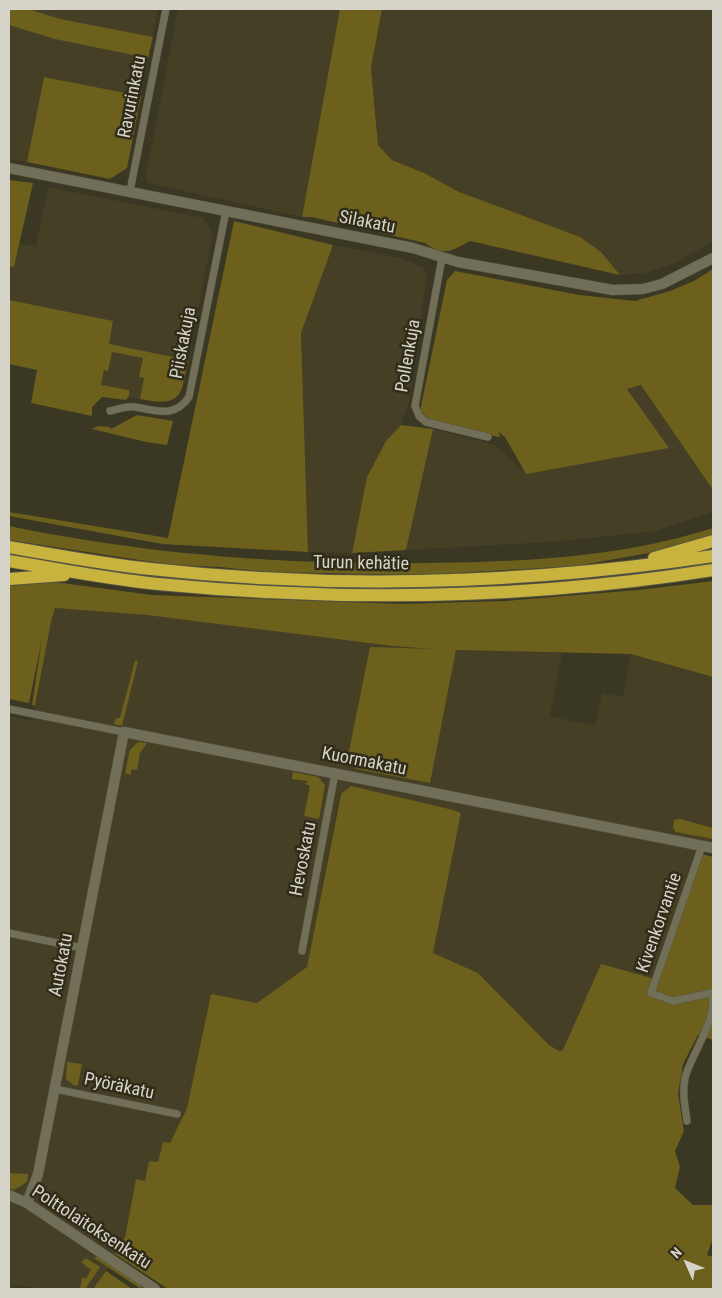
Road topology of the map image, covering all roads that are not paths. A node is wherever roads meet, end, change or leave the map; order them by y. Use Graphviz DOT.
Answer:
graph roads {
  1 [pos="166,9"];
  2 [pos="9,168"];
  3 [pos="130,191"];
  4 [pos="226,211"];
  5 [pos="442,258"];
  6 [pos="713,258"];
  7 [pos="110,411"];
  8 [pos="488,437"];
  9 [pos="713,541"];
  10 [pos="9,547"];
  11 [pos="713,556"];
  12 [pos="9,561"];
  13 [pos="613,570"];
  14 [pos="713,570"];
  15 [pos="83,573"];
  16 [pos="9,579"];
  17 [pos="9,709"];
  18 [pos="124,732"];
  19 [pos="335,773"];
  20 [pos="702,846"];
  21 [pos="713,848"];
  22 [pos="9,933"];
  23 [pos="82,948"];
  24 [pos="302,951"];
  25 [pos="56,1089"];
  26 [pos="177,1114"];
  27 [pos="687,1121"];
  28 [pos="9,1195"];
  29 [pos="26,1203"];
  30 [pos="155,1289"];
  1 -- 3 [label="street, Ravurinkatu"];
  2 -- 3 [label="street, Silakatu"];
  3 -- 4 [label="street, Silakatu"];
  4 -- 5 [label="street, Silakatu"];
  4 -- 7 [label="street, Piiskakuja"];
  5 -- 6 [label="street, Silakatu"];
  5 -- 8 [label="street, Pollenkuja"];
  9 -- 13 [label="highway"];
  10 -- 13 [label="highway, Turun kehätie"];
  11 -- 13 [label="highway, Turun kehätie"];
  12 -- 15 [label="highway, Turun kehätie"];
  14 -- 15 [label="highway, Turun kehätie"];
  15 -- 16 [label="highway"];
  17 -- 18 [label="street, Kuormakatu"];
  18 -- 19 [label="street, Kuormakatu"];
  18 -- 23 [label="street, Autokatu"];
  19 -- 20 [label="street, Kuormakatu"];
  19 -- 24 [label="street, Hevoskatu"];
  20 -- 21 [label="street, Kuormakatu"];
  20 -- 27 [label="street, Kivenkorvantie"];
  22 -- 23 [label="street"];
  23 -- 25 [label="street, Autokatu"];
  25 -- 26 [label="street, Pyöräkatu"];
  25 -- 29 [label="street, Autokatu"];
  28 -- 29 [label="street, Polttolaitoksenkatu"];
  29 -- 30 [label="street, Polttolaitoksenkatu"];
}
